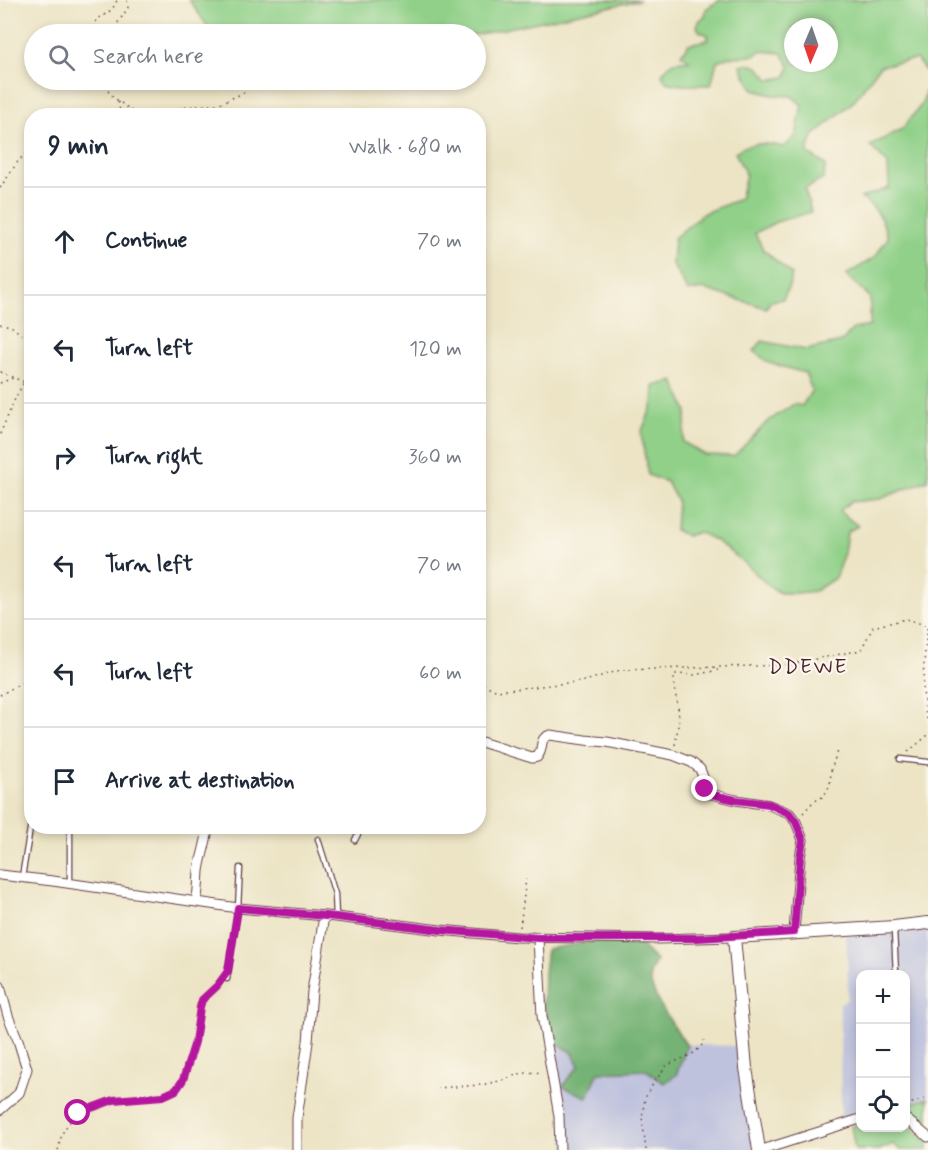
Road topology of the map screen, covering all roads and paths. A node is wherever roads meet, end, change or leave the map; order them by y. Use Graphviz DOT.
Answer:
graph roads {
  1 [pos="117,0"];
  2 [pos="127,0"];
  3 [pos="95,24"];
  4 [pos="117,24"];
  5 [pos="107,90"];
  6 [pos="244,93"];
  7 [pos="118,101"];
  8 [pos="119,108"];
  9 [pos="127,108"];
  10 [pos="181,108"];
  11 [pos="24,156"];
  12 [pos="0,188"];
  13 [pos="0,323"];
  14 [pos="24,335"];
  15 [pos="0,372"];
  16 [pos="13,377"];
  17 [pos="24,382"];
  18 [pos="0,383"];
  19 [pos="0,434"];
  20 [pos="928,627"];
  21 [pos="718,670"];
  22 [pos="21,682"];
  23 [pos="486,685"];
  24 [pos="0,695"];
  25 [pos="928,722"];
  26 [pos="928,735"];
  27 [pos="486,744"];
  28 [pos="837,752"];
  29 [pos="673,754"];
  30 [pos="900,759"];
  31 [pos="928,762"];
  32 [pos="796,822"];
  33 [pos="29,834"];
  34 [pos="70,834"];
  35 [pos="207,834"];
  36 [pos="358,834"];
  37 [pos="318,839"];
  38 [pos="355,840"];
  39 [pos="240,868"];
  40 [pos="0,875"];
  41 [pos="22,877"];
  42 [pos="526,879"];
  43 [pos="70,883"];
  44 [pos="196,902"];
  45 [pos="238,908"];
  46 [pos="324,916"];
  47 [pos="336,917"];
  48 [pos="928,923"];
  49 [pos="894,927"];
  50 [pos="794,932"];
  51 [pos="518,937"];
  52 [pos="734,937"];
  53 [pos="538,938"];
  54 [pos="896,970"];
  55 [pos="228,971"];
  56 [pos="227,980"];
  57 [pos="0,986"];
  58 [pos="704,1040"];
  59 [pos="553,1076"];
  60 [pos="437,1088"];
  61 [pos="928,1098"];
  62 [pos="910,1104"];
  63 [pos="0,1110"];
  64 [pos="856,1121"];
  65 [pos="910,1122"];
  66 [pos="928,1137"];
  67 [pos="58,1150"];
  68 [pos="297,1150"];
  69 [pos="560,1150"];
  70 [pos="646,1150"];
  71 [pos="761,1150"];
  1 -- 3 [label="path"];
  2 -- 4 [label="path"];
  5 -- 7 [label="path"];
  6 -- 10 [label="path"];
  7 -- 8 [label="path"];
  7 -- 9 [label="path"];
  11 -- 12 [label="path"];
  13 -- 14 [label="path"];
  15 -- 16 [label="path"];
  16 -- 17 [label="path"];
  16 -- 18 [label="path"];
  17 -- 19 [label="path"];
  20 -- 23 [label="path"];
  20 -- 25 [label="path"];
  21 -- 29 [label="path"];
  22 -- 24 [label="path"];
  26 -- 30 [label="path"];
  27 -- 29 [label="street"];
  28 -- 32 [label="path"];
  29 -- 32 [label="street"];
  30 -- 31 [label="lane"];
  32 -- 50 [label="street"];
  33 -- 41 [label="lane"];
  34 -- 43 [label="lane"];
  35 -- 44 [label="street"];
  36 -- 38 [label="lane"];
  37 -- 47 [label="lane"];
  39 -- 45 [label="lane"];
  40 -- 41 [label="street"];
  41 -- 43 [label="street"];
  42 -- 51 [label="path"];
  43 -- 44 [label="street"];
  44 -- 45 [label="street"];
  45 -- 46 [label="street"];
  45 -- 55 [label="lane"];
  46 -- 47 [label="street"];
  46 -- 68 [label="street"];
  47 -- 51 [label="street"];
  48 -- 49 [label="street"];
  49 -- 50 [label="street"];
  49 -- 54 [label="lane"];
  50 -- 52 [label="street"];
  51 -- 53 [label="street"];
  52 -- 53 [label="street"];
  52 -- 71 [label="street"];
  53 -- 59 [label="street"];
  55 -- 56 [label="lane"];
  55 -- 67 [label="path"];
  57 -- 63 [label="street"];
  58 -- 70 [label="path"];
  59 -- 60 [label="path"];
  59 -- 69 [label="street"];
  61 -- 62 [label="path"];
  64 -- 71 [label="street"];
  65 -- 66 [label="street"];
}
